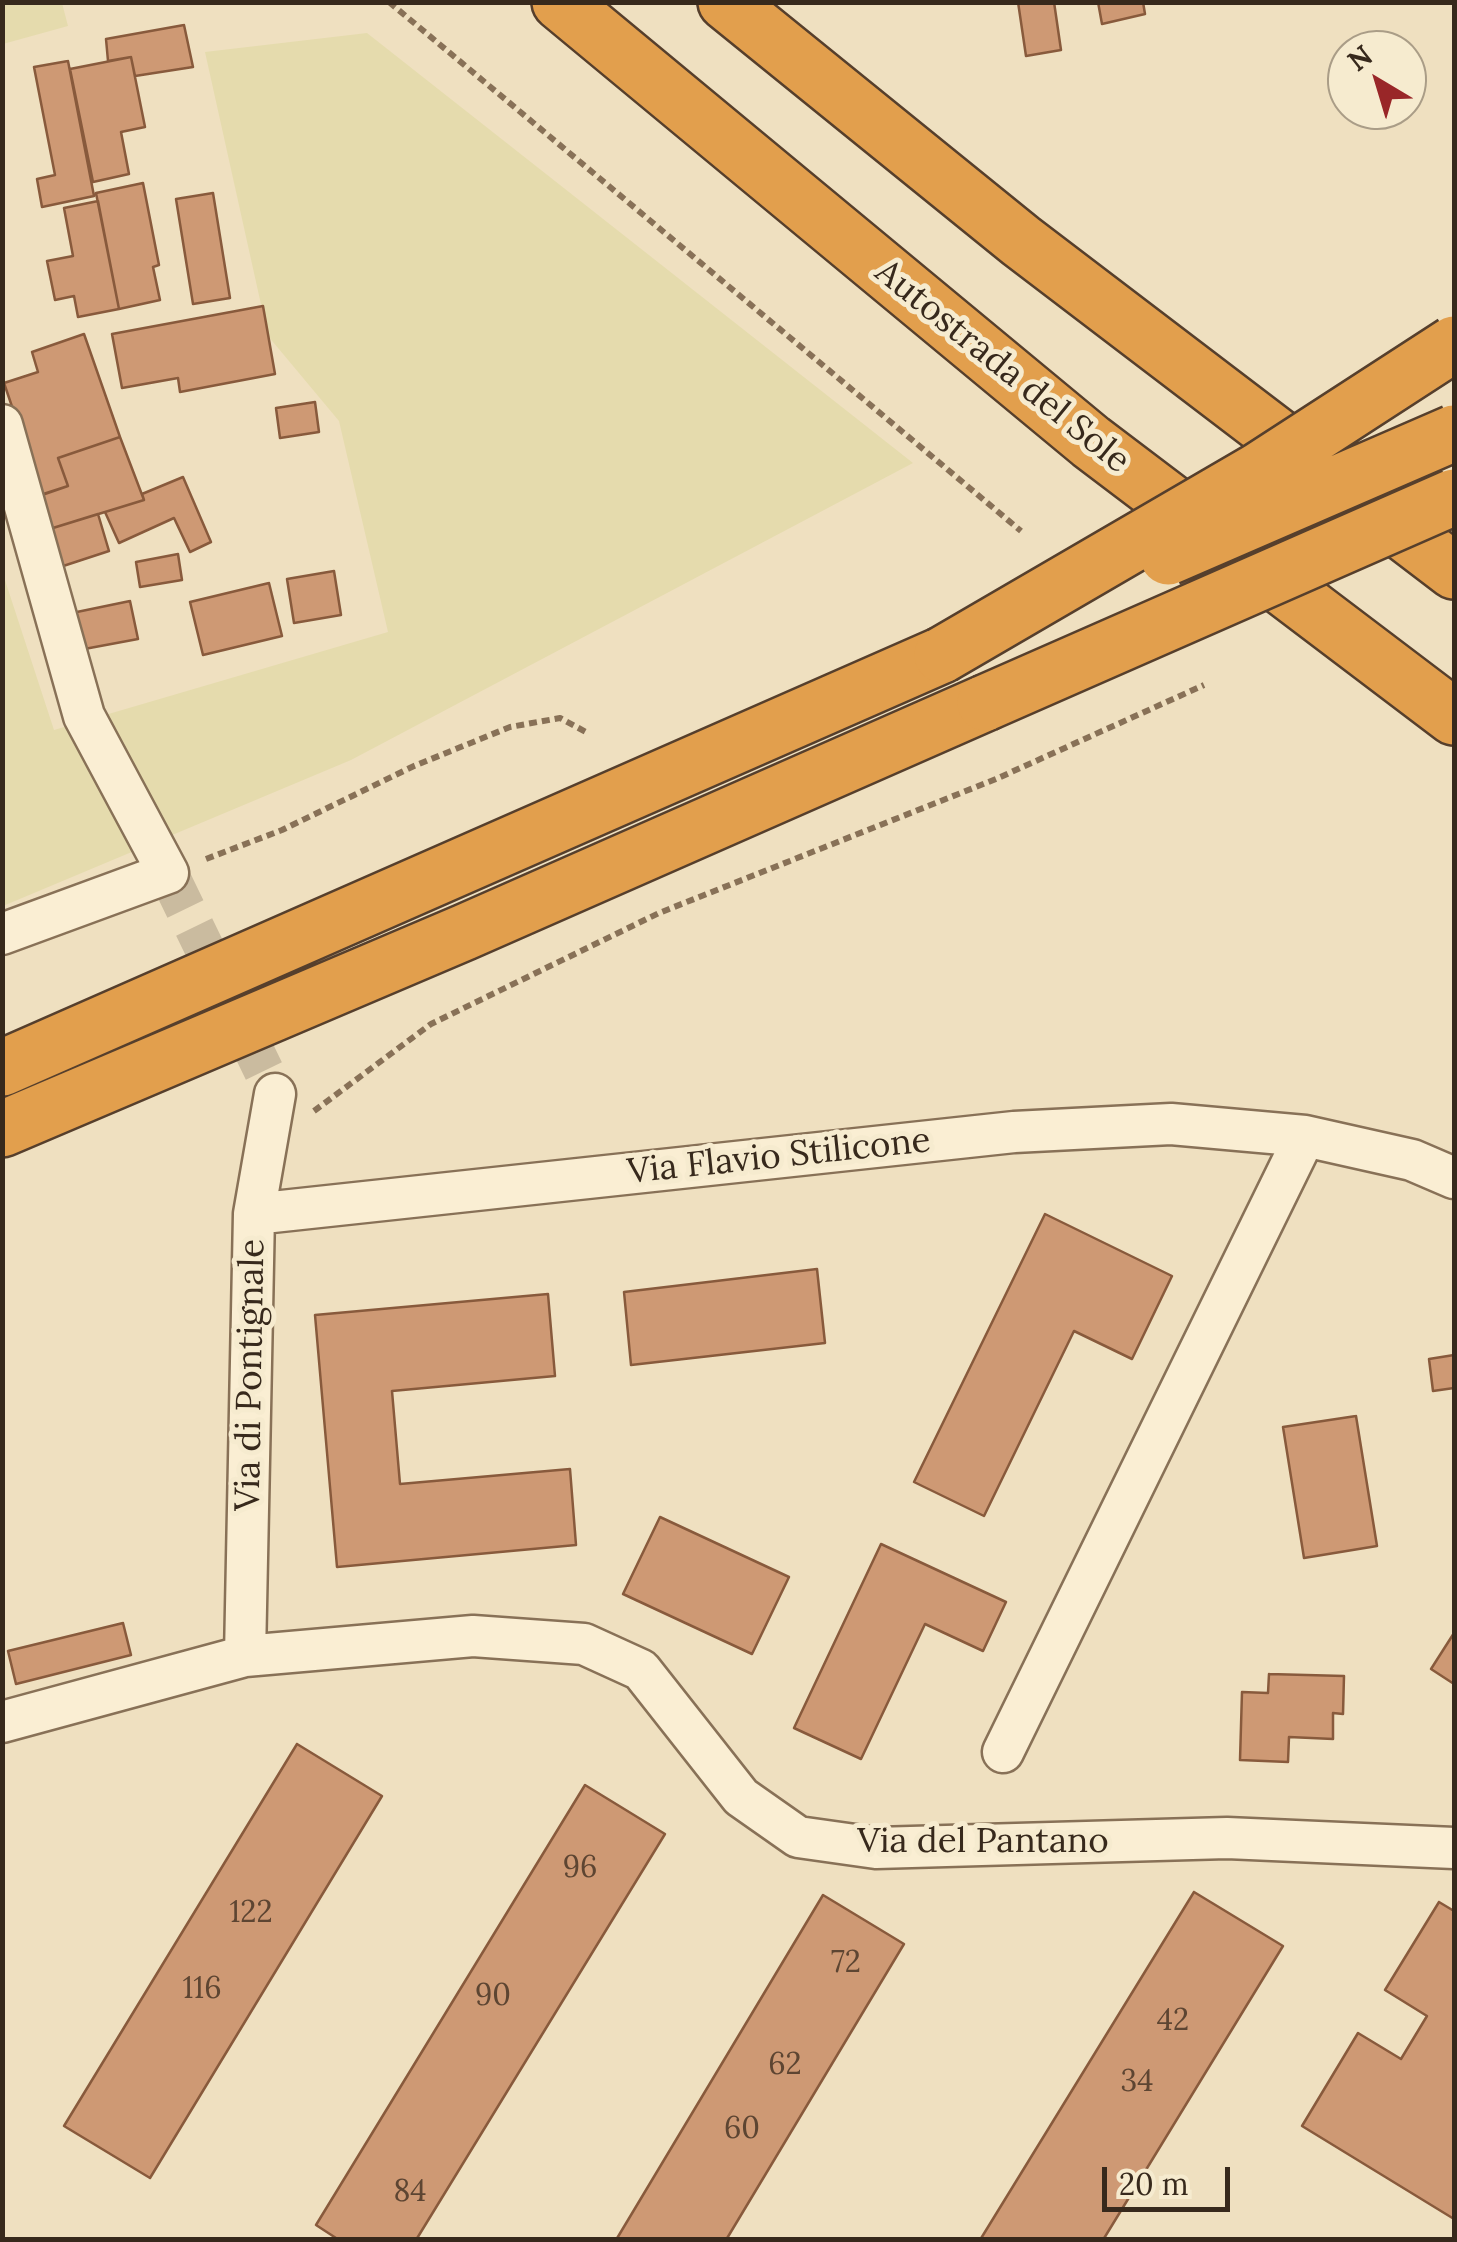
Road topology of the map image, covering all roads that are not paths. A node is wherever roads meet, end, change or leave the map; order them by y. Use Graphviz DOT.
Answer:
graph roads {
  1 [pos="560,2"];
  2 [pos="726,2"];
  3 [pos="1454,344"];
  4 [pos="2,425"];
  5 [pos="1454,433"];
  6 [pos="1454,496"];
  7 [pos="1454,571"];
  8 [pos="942,656"];
  9 [pos="1454,717"];
  10 [pos="2,934"];
  11 [pos="2,1068"];
  12 [pos="274,1094"];
  13 [pos="2,1129"];
  14 [pos="1305,1136"];
  15 [pos="1454,1178"];
  16 [pos="254,1214"];
  17 [pos="246,1656"];
  18 [pos="2,1722"];
  19 [pos="1003,1752"];
  20 [pos="1454,1848"];
  1 -- 9 [label="highway, Autostrada del Sole"];
  2 -- 7 [label="highway"];
  3 -- 8 [label="highway, bridge"];
  4 -- 10 [label="street"];
  5 -- 8 [label="highway, bridge"];
  6 -- 13 [label="highway, bridge"];
  8 -- 11 [label="highway"];
  12 -- 16 [label="street, Via di Pontignale"];
  14 -- 15 [label="street, Via Flavio Stilicone"];
  14 -- 16 [label="street, Via Flavio Stilicone"];
  14 -- 19 [label="street"];
  16 -- 17 [label="street, Via di Pontignale"];
  17 -- 18 [label="street, Via del Pantano"];
  17 -- 20 [label="street, Via del Pantano"];
}
